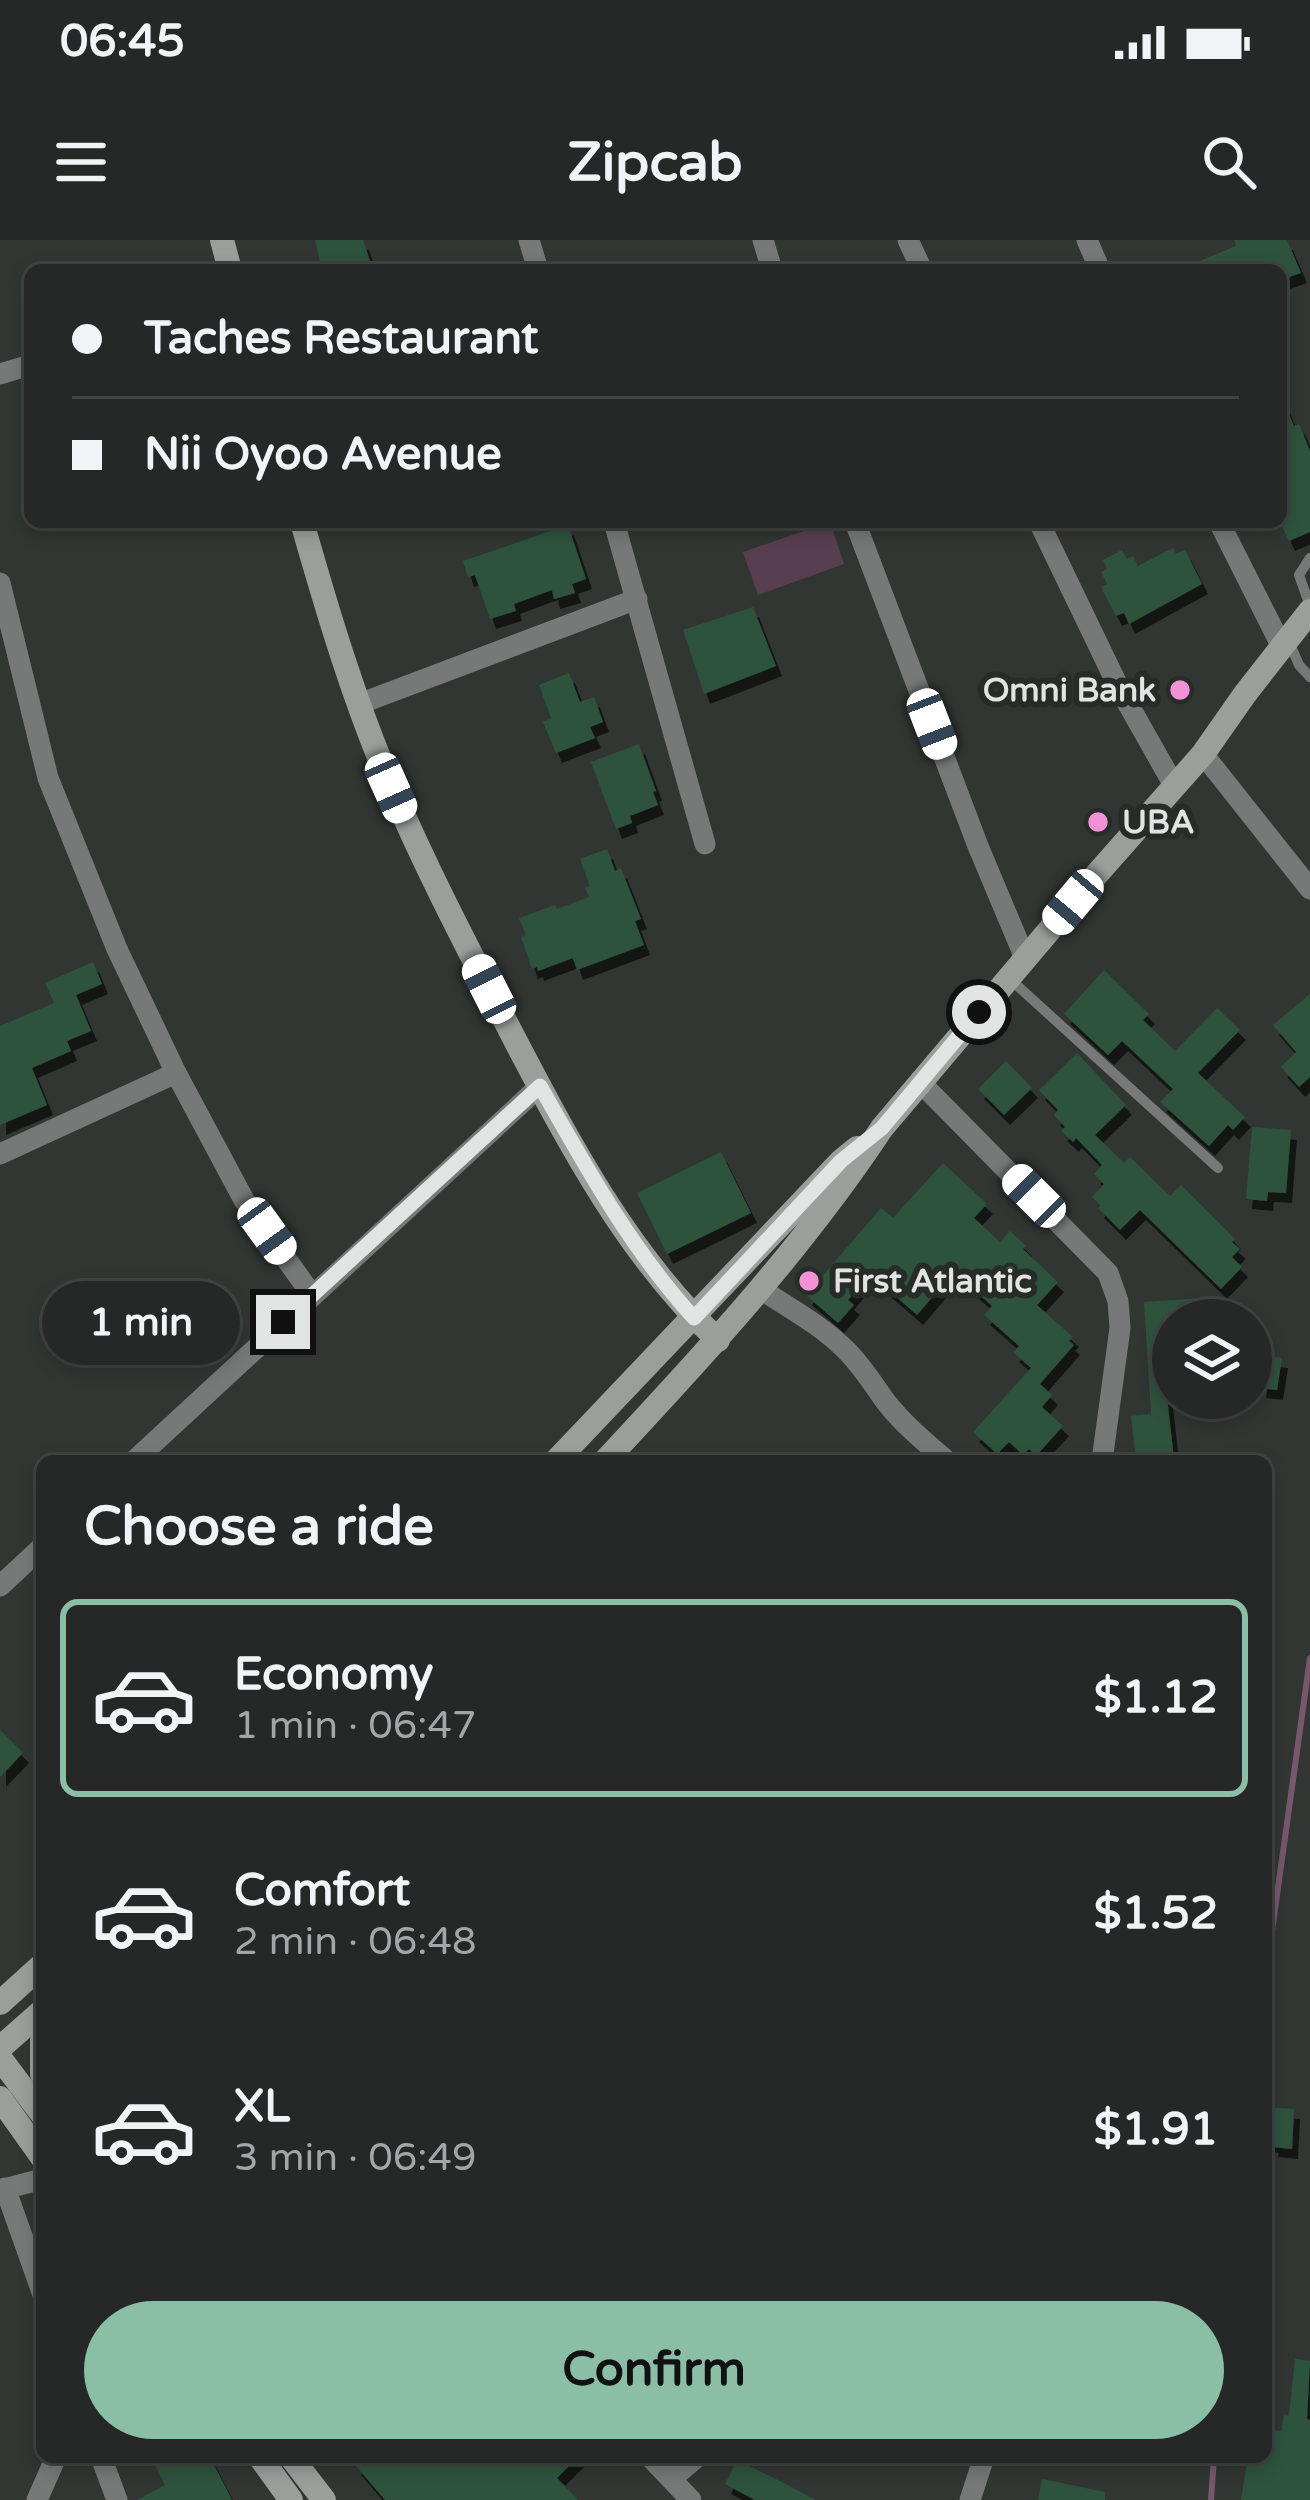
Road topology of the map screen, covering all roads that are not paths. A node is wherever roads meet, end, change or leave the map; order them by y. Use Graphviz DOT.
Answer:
graph roads {
  1 [pos="304,528"];
  2 [pos="616,528"];
  3 [pos="857,528"];
  4 [pos="1042,528"];
  5 [pos="1222,528"];
  6 [pos="1310,558"];
  7 [pos="0,583"];
  8 [pos="637,598"];
  9 [pos="1310,609"];
  10 [pos="1286,645"];
  11 [pos="1310,677"];
  12 [pos="359,704"];
  13 [pos="1203,754"];
  14 [pos="1174,787"];
  15 [pos="705,844"];
  16 [pos="1310,889"];
  17 [pos="1017,968"];
  18 [pos="176,1073"];
  19 [pos="920,1082"];
  20 [pos="540,1086"];
  21 [pos="882,1128"];
  22 [pos="0,1154"];
  23 [pos="1218,1168"];
  24 [pos="762,1290"];
  25 [pos="312,1295"];
  26 [pos="694,1318"];
  27 [pos="718,1340"];
  28 [pos="140,1455"];
  29 [pos="562,1455"];
  30 [pos="611,1455"];
  31 [pos="940,1455"];
  32 [pos="1103,1455"];
  33 [pos="36,1553"];
  34 [pos="0,1586"];
  35 [pos="36,1970"];
  36 [pos="0,2003"];
  37 [pos="36,2016"];
  38 [pos="0,2048"];
  39 [pos="0,2058"];
  40 [pos="0,2098"];
  41 [pos="36,2106"];
  42 [pos="0,2130"];
  43 [pos="36,2149"];
  44 [pos="36,2151"];
  45 [pos="36,2181"];
  46 [pos="3,2189"];
  47 [pos="36,2276"];
  48 [pos="53,2463"];
  49 [pos="103,2463"];
  50 [pos="264,2463"];
  51 [pos="296,2463"];
  52 [pos="656,2463"];
  53 [pos="690,2463"];
  54 [pos="982,2463"];
  55 [pos="671,2479"];
  56 [pos="37,2500"];
  57 [pos="117,2500"];
  58 [pos="291,2500"];
  59 [pos="324,2500"];
  60 [pos="691,2500"];
  61 [pos="970,2500"];
  1 -- 12 [label="main road"];
  2 -- 8 [label="street"];
  3 -- 17 [label="street"];
  4 -- 14 [label="street"];
  5 -- 10 [label="street"];
  6 -- 9 [label="lane"];
  7 -- 18 [label="street"];
  8 -- 12 [label="street"];
  8 -- 15 [label="street"];
  9 -- 10 [label="main road"];
  10 -- 11 [label="lane"];
  10 -- 13 [label="main road"];
  12 -- 20 [label="main road"];
  13 -- 14 [label="main road"];
  13 -- 16 [label="street"];
  14 -- 17 [label="main road"];
  17 -- 19 [label="main road"];
  17 -- 23 [label="lane"];
  18 -- 22 [label="street"];
  18 -- 25 [label="street"];
  19 -- 21 [label="main road"];
  19 -- 32 [label="street"];
  20 -- 25 [label="street"];
  20 -- 26 [label="main road"];
  21 -- 24 [label="main road"];
  21 -- 26 [label="main road"];
  24 -- 27 [label="main road"];
  24 -- 31 [label="street"];
  25 -- 28 [label="street"];
  26 -- 27 [label="main road"];
  26 -- 29 [label="main road"];
  27 -- 30 [label="main road"];
  33 -- 34 [label="street"];
  35 -- 36 [label="main road"];
  37 -- 38 [label="main road"];
  39 -- 41 [label="main road"];
  40 -- 43 [label="main road"];
  42 -- 44 [label="main road"];
  45 -- 46 [label="street"];
  46 -- 47 [label="street"];
  48 -- 56 [label="street"];
  49 -- 57 [label="street"];
  50 -- 58 [label="main road"];
  51 -- 59 [label="main road"];
  52 -- 55 [label="street"];
  53 -- 55 [label="street"];
  54 -- 61 [label="street"];
  55 -- 60 [label="street"];
}
